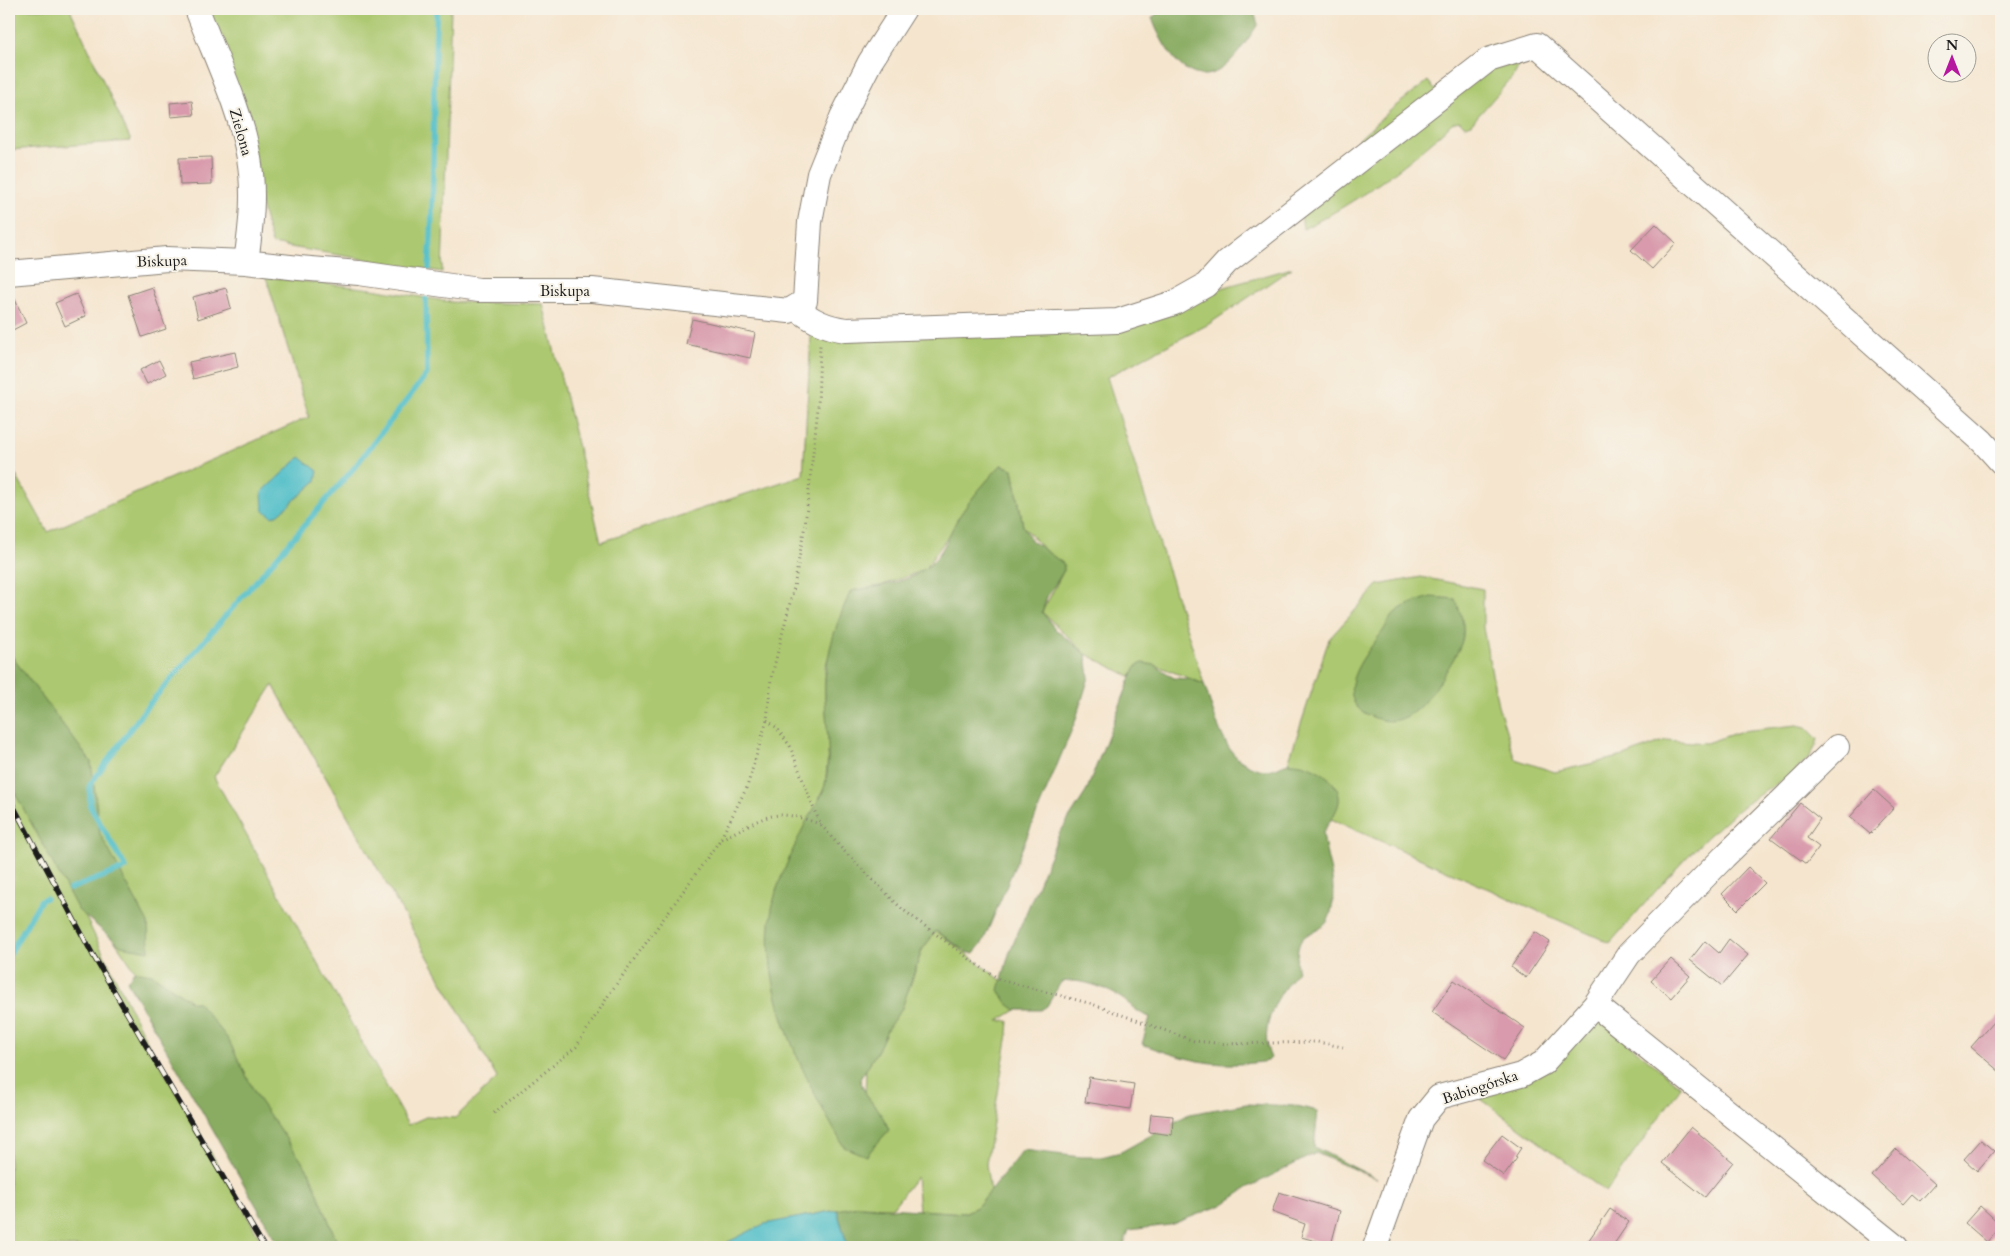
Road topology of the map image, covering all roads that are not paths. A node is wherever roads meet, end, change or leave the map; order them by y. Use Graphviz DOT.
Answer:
graph roads {
  1 [pos="197,9"];
  2 [pos="904,9"];
  3 [pos="246,262"];
  4 [pos="9,273"];
  5 [pos="796,308"];
  6 [pos="2001,462"];
  7 [pos="1837,747"];
  8 [pos="1595,1005"];
  9 [pos="1375,1247"];
  10 [pos="1896,1247"];
  1 -- 3 [label="street, Zielona"];
  2 -- 5 [label="street"];
  3 -- 4 [label="street, Biskupa"];
  3 -- 5 [label="street, Biskupa"];
  5 -- 6 [label="street"];
  7 -- 8 [label="street, Babiogórska"];
  8 -- 9 [label="street, Babiogórska"];
  8 -- 10 [label="street"];
}
